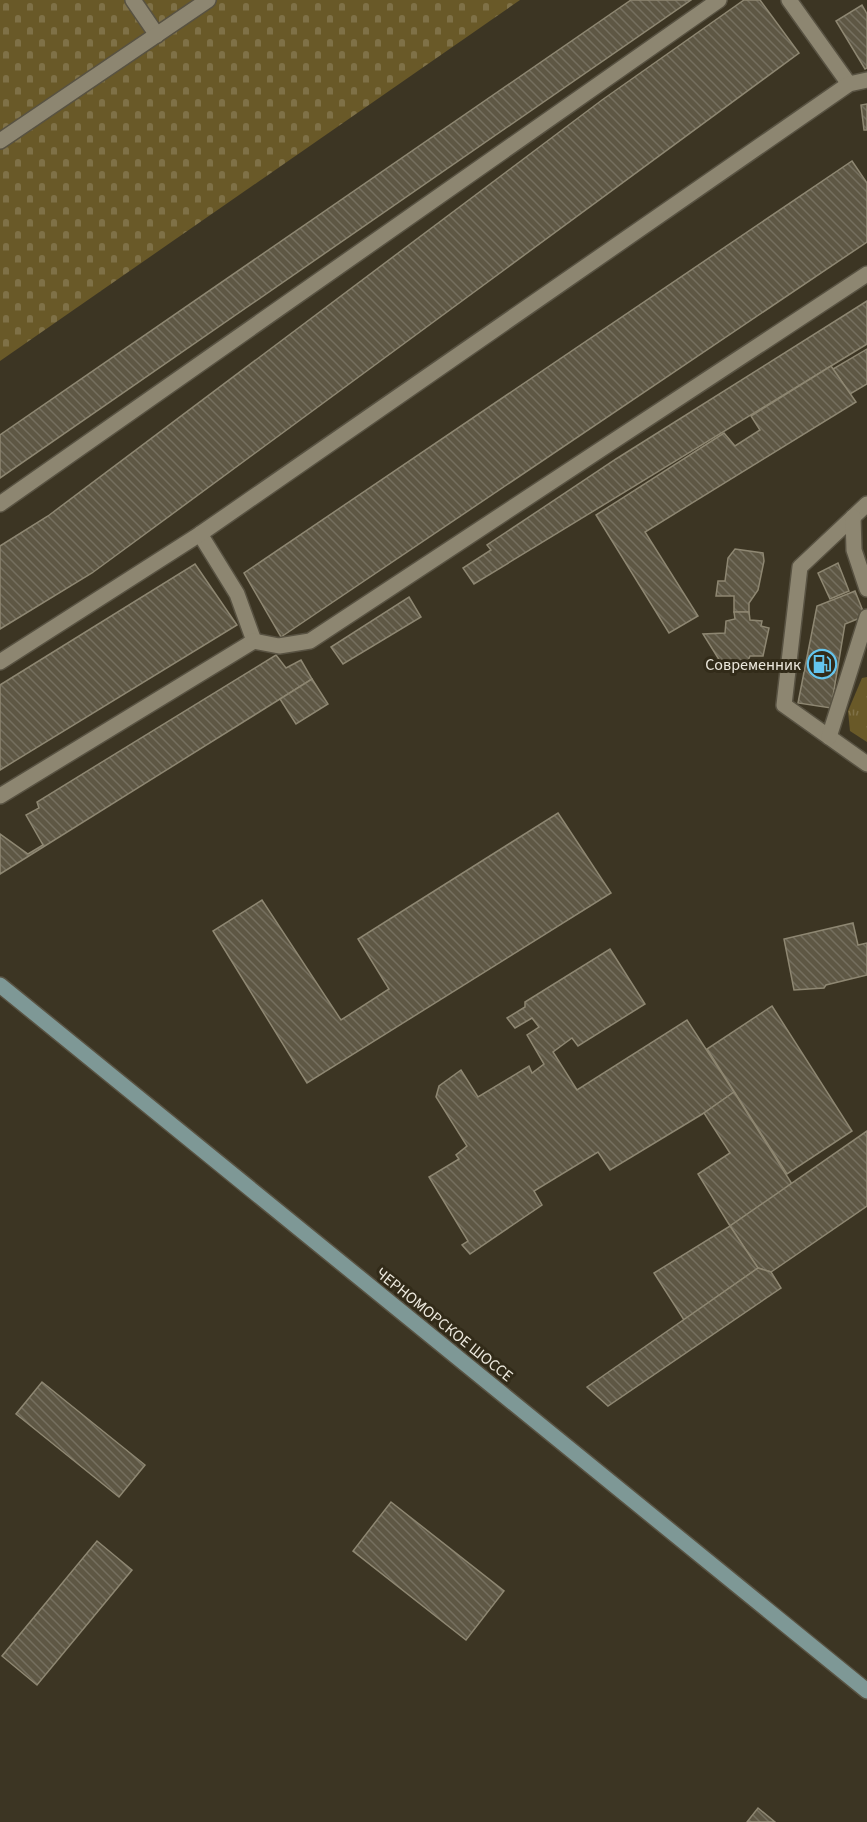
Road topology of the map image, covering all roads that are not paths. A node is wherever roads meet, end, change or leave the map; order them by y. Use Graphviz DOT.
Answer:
graph roads {
  1 [pos="133,0"];
  2 [pos="208,0"];
  3 [pos="719,0"];
  4 [pos="789,0"];
  5 [pos="157,34"];
  6 [pos="867,80"];
  7 [pos="849,84"];
  8 [pos="0,141"];
  9 [pos="867,274"];
  10 [pos="0,504"];
  11 [pos="867,504"];
  12 [pos="853,517"];
  13 [pos="200,534"];
  14 [pos="867,589"];
  15 [pos="867,617"];
  16 [pos="255,641"];
  17 [pos="0,662"];
  18 [pos="829,737"];
  19 [pos="867,764"];
  20 [pos="0,796"];
  21 [pos="0,985"];
  22 [pos="867,1691"];
  1 -- 5 [label="lane"];
  2 -- 5 [label="lane"];
  3 -- 10 [label="lane"];
  4 -- 7 [label="lane"];
  5 -- 8 [label="lane"];
  6 -- 7 [label="lane"];
  7 -- 13 [label="lane"];
  9 -- 16 [label="lane"];
  11 -- 12 [label="lane"];
  12 -- 14 [label="lane"];
  12 -- 18 [label="lane"];
  13 -- 16 [label="lane"];
  13 -- 17 [label="lane"];
  15 -- 18 [label="lane"];
  16 -- 20 [label="lane"];
  18 -- 19 [label="lane"];
  21 -- 22 [label="main road, ЧЕРНОМОРСКОЕ ШОССЕ"];
}
